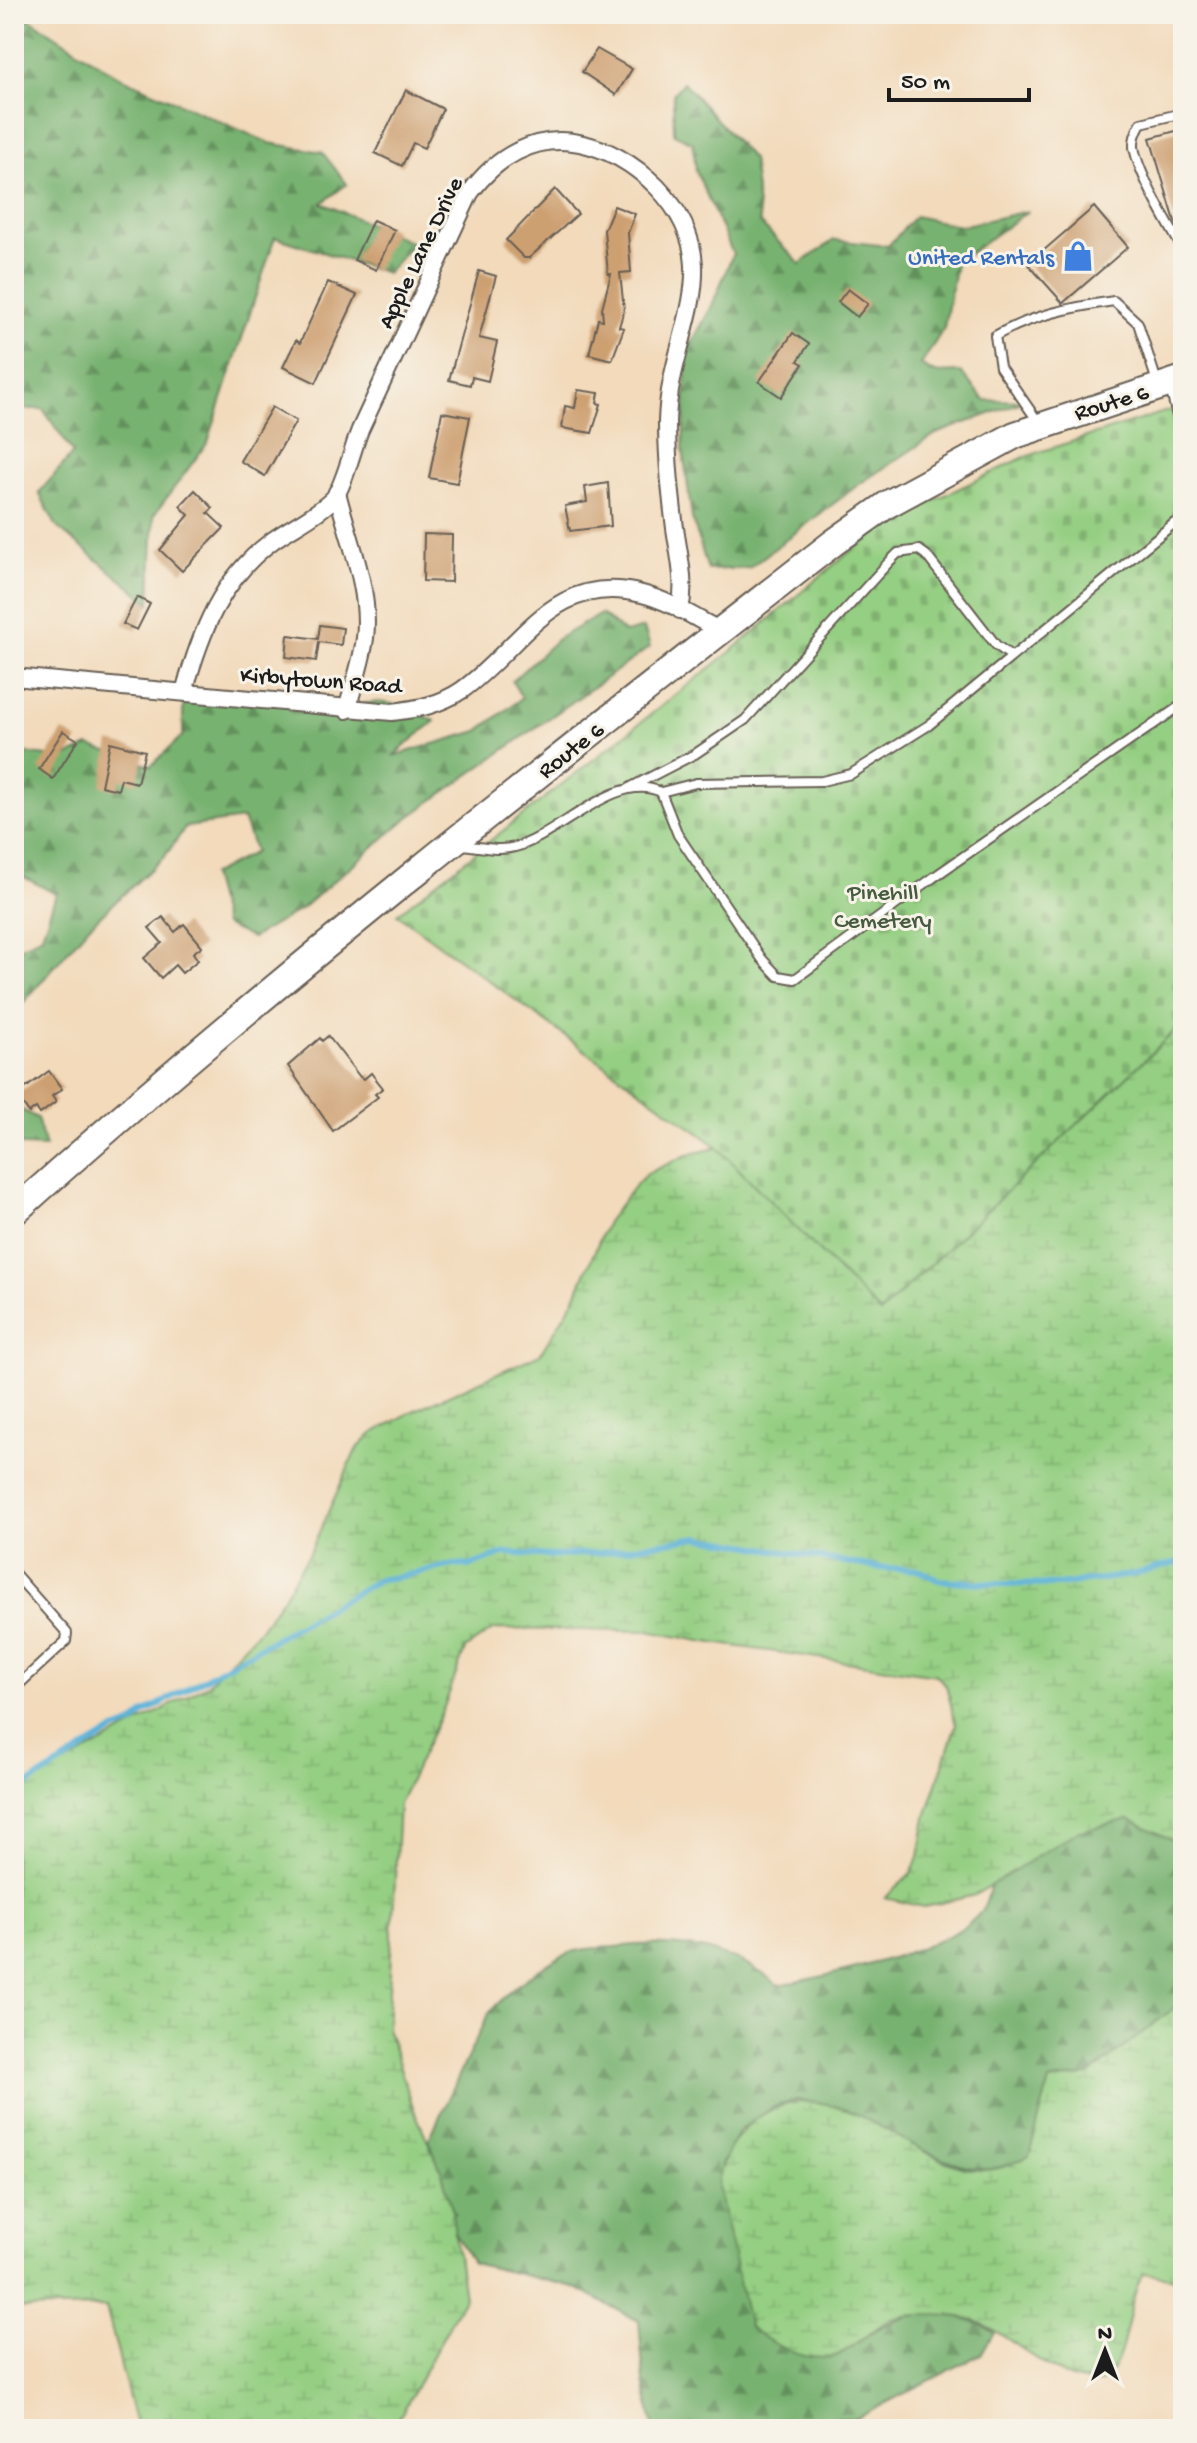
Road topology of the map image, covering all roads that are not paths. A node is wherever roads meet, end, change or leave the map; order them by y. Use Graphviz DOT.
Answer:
graph roads {
  1 [pos="1183,113"];
  2 [pos="1183,250"];
  3 [pos="1170,383"];
  4 [pos="1040,425"];
  5 [pos="1183,440"];
  6 [pos="337,492"];
  7 [pos="1183,516"];
  8 [pos="680,610"];
  9 [pos="721,631"];
  10 [pos="1011,656"];
  11 [pos="14,677"];
  12 [pos="184,692"];
  13 [pos="1183,704"];
  14 [pos="347,710"];
  15 [pos="630,788"];
  16 [pos="661,792"];
  17 [pos="451,844"];
  18 [pos="14,1212"];
  19 [pos="14,1573"];
  20 [pos="14,1689"];
  1 -- 2 [label="lane"];
  3 -- 4 [label="main road, Route 6"];
  3 -- 4 [label="lane"];
  3 -- 5 [label="lane"];
  4 -- 9 [label="main road, Route 6"];
  6 -- 8 [label="street, Apple Lane Drive"];
  6 -- 12 [label="street"];
  6 -- 14 [label="street"];
  7 -- 10 [label="lane"];
  8 -- 9 [label="street, Kirbytown Road"];
  8 -- 14 [label="street, Kirbytown Road"];
  9 -- 17 [label="main road, Route 6"];
  10 -- 15 [label="lane"];
  10 -- 16 [label="lane"];
  11 -- 12 [label="street, Kirbytown Road"];
  12 -- 14 [label="street, Kirbytown Road"];
  13 -- 16 [label="lane"];
  15 -- 16 [label="lane"];
  15 -- 17 [label="lane"];
  17 -- 18 [label="main road, Route 6"];
  19 -- 20 [label="lane"];
}
